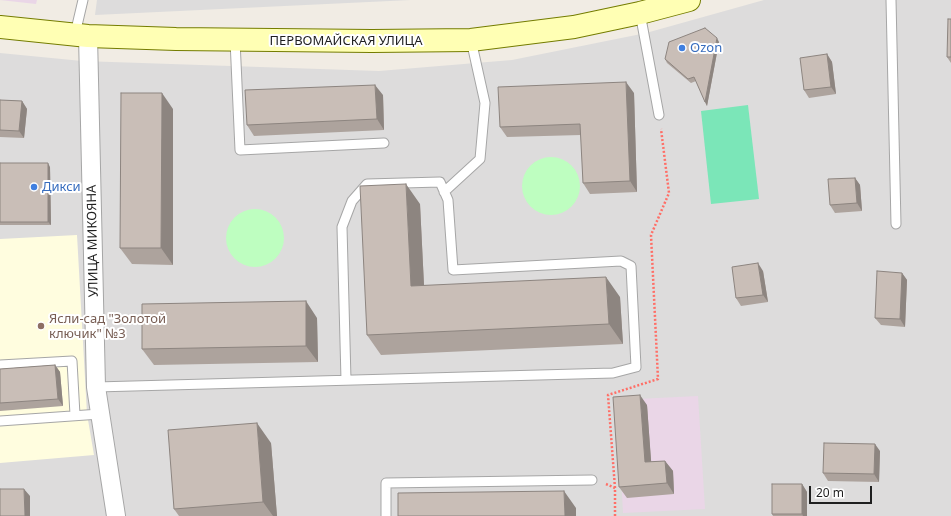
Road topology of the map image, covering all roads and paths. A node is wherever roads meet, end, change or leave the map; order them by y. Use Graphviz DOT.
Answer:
graph roads {
  1 [pos="83,0"];
  2 [pos="688,0"];
  3 [pos="891,0"];
  4 [pos="640,13"];
  5 [pos="0,27"];
  6 [pos="82,35"];
  7 [pos="235,40"];
  8 [pos="471,40"];
  9 [pos="659,114"];
  10 [pos="384,143"];
  11 [pos="444,192"];
  12 [pos="896,224"];
  13 [pos="0,365"];
  14 [pos="346,380"];
  15 [pos="96,386"];
  16 [pos="100,414"];
  17 [pos="75,415"];
  18 [pos="0,421"];
  19 [pos="592,480"];
  20 [pos="615,488"];
  21 [pos="116,516"];
  22 [pos="386,516"];
  23 [pos="614,516"];
  1 -- 6 [label="lane"];
  2 -- 4 [label="main road, ПЕРВОМАЙСКАЯ УЛИЦА"];
  3 -- 12 [label="lane"];
  4 -- 8 [label="main road, ПЕРВОМАЙСКАЯ УЛИЦА"];
  4 -- 9 [label="lane"];
  5 -- 6 [label="main road, ПЕРВОМАЙСКАЯ УЛИЦА"];
  6 -- 7 [label="main road, ПЕРВОМАЙСКАЯ УЛИЦА"];
  6 -- 15 [label="street, УЛИЦА МИКОЯНА"];
  7 -- 8 [label="main road, ПЕРВОМАЙСКАЯ УЛИЦА"];
  7 -- 10 [label="lane"];
  8 -- 11 [label="lane"];
  11 -- 14 [label="lane"];
  11 -- 14 [label="lane"];
  13 -- 17 [label="lane"];
  14 -- 15 [label="lane"];
  15 -- 16 [label="street, УЛИЦА МИКОЯНА"];
  16 -- 17 [label="lane"];
  16 -- 21 [label="street, УЛИЦА МИКОЯНА"];
  17 -- 18 [label="lane"];
  19 -- 22 [label="lane"];
  20 -- 23 [label="path"];
}
